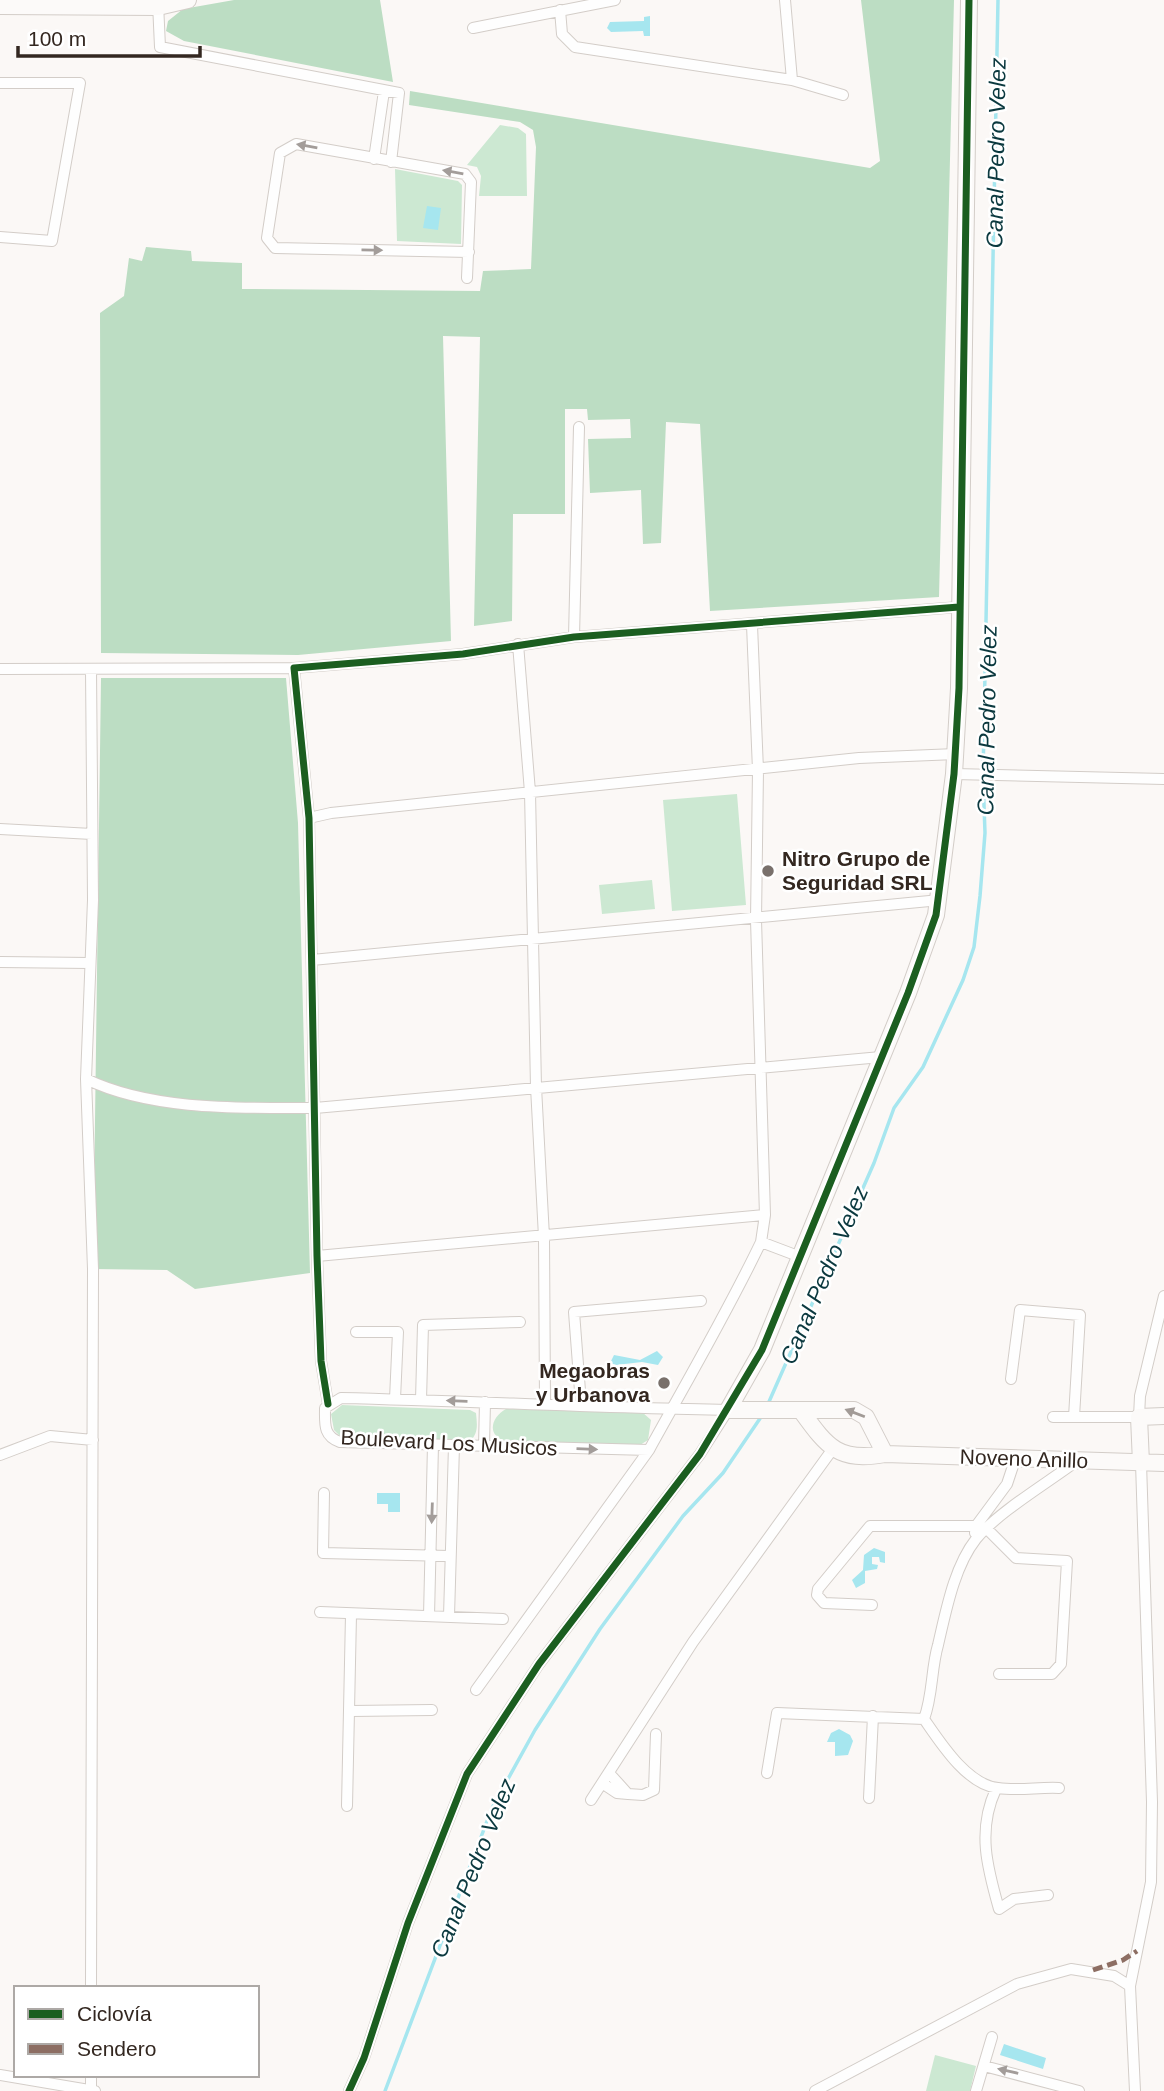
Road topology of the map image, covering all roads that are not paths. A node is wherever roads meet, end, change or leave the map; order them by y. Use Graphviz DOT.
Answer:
graph roads {
  1 [pos="188,0"];
  2 [pos="615,0"];
  3 [pos="785,0"];
  4 [pos="969,0"];
  5 [pos="158,3"];
  6 [pos="0,6"];
  7 [pos="560,10"];
  8 [pos="473,28"];
  9 [pos="792,80"];
  10 [pos="0,83"];
  11 [pos="384,91"];
  12 [pos="843,95"];
  13 [pos="374,159"];
  14 [pos="391,162"];
  15 [pos="0,237"];
  16 [pos="469,253"];
  17 [pos="467,278"];
  18 [pos="579,427"];
  19 [pos="960,607"];
  20 [pos="752,625"];
  21 [pos="574,637"];
  22 [pos="518,644"];
  23 [pos="295,668"];
  24 [pos="0,669"];
  25 [pos="91,670"];
  26 [pos="956,754"];
  27 [pos="758,769"];
  28 [pos="961,774"];
  29 [pos="1164,779"];
  30 [pos="530,792"];
  31 [pos="309,818"];
  32 [pos="0,829"];
  33 [pos="92,834"];
  34 [pos="940,900"];
  35 [pos="756,920"];
  36 [pos="534,939"];
  37 [pos="312,960"];
  38 [pos="0,962"];
  39 [pos="90,964"];
  40 [pos="881,1058"];
  41 [pos="759,1068"];
  42 [pos="86,1079"];
  43 [pos="536,1087"];
  44 [pos="315,1108"];
  45 [pos="765,1215"];
  46 [pos="544,1237"];
  47 [pos="761,1242"];
  48 [pos="317,1256"];
  49 [pos="798,1256"];
  50 [pos="1164,1296"];
  51 [pos="701,1301"];
  52 [pos="520,1322"];
  53 [pos="356,1332"];
  54 [pos="1011,1379"];
  55 [pos="395,1399"];
  56 [pos="421,1400"];
  57 [pos="485,1402"];
  58 [pos="545,1403"];
  59 [pos="328,1404"];
  60 [pos="581,1404"];
  61 [pos="672,1409"];
  62 [pos="728,1410"];
  63 [pos="802,1412"];
  64 [pos="1164,1416"];
  65 [pos="1053,1417"];
  66 [pos="1074,1417"];
  67 [pos="1139,1417"];
  68 [pos="93,1440"];
  69 [pos="433,1445"];
  70 [pos="454,1446"];
  71 [pos="484,1446"];
  72 [pos="649,1450"];
  73 [pos="832,1450"];
  74 [pos="885,1454"];
  75 [pos="0,1455"];
  76 [pos="1016,1457"];
  77 [pos="1078,1460"];
  78 [pos="1141,1463"];
  79 [pos="1164,1463"];
  80 [pos="324,1493"];
  81 [pos="981,1527"];
  82 [pos="430,1555"];
  83 [pos="449,1556"];
  84 [pos="872,1605"];
  85 [pos="320,1612"];
  86 [pos="351,1615"];
  87 [pos="429,1616"];
  88 [pos="449,1616"];
  89 [pos="503,1619"];
  90 [pos="999,1674"];
  91 [pos="476,1690"];
  92 [pos="432,1710"];
  93 [pos="351,1711"];
  94 [pos="873,1716"];
  95 [pos="925,1718"];
  96 [pos="656,1734"];
  97 [pos="768,1773"];
  98 [pos="606,1778"];
  99 [pos="996,1788"];
  100 [pos="1059,1788"];
  101 [pos="869,1798"];
  102 [pos="591,1800"];
  103 [pos="347,1806"];
  104 [pos="1048,1895"];
  105 [pos="91,1986"];
  106 [pos="1130,1986"];
  107 [pos="992,2037"];
  108 [pos="984,2066"];
  109 [pos="0,2075"];
  110 [pos="93,2091"];
  111 [pos="349,2091"];
  112 [pos="815,2091"];
  113 [pos="976,2091"];
  114 [pos="1079,2091"];
  115 [pos="1135,2091"];
  1 -- 5 [label="street"];
  2 -- 7 [label="street"];
  3 -- 9 [label="street"];
  4 -- 19 [label="street"];
  5 -- 6 [label="street"];
  5 -- 11 [label="street"];
  7 -- 8 [label="street"];
  7 -- 9 [label="street"];
  9 -- 12 [label="street"];
  10 -- 15 [label="street"];
  11 -- 13 [label="street"];
  11 -- 14 [label="street"];
  13 -- 14 [label="street"];
  13 -- 16 [label="street, one-way"];
  16 -- 14 [label="street, one-way"];
  16 -- 17 [label="street"];
  18 -- 21 [label="street"];
  19 -- 20 [label="street"];
  19 -- 26 [label="street"];
  20 -- 21 [label="street"];
  20 -- 27 [label="street"];
  21 -- 22 [label="street"];
  22 -- 23 [label="street"];
  22 -- 30 [label="street"];
  23 -- 25 [label="street"];
  23 -- 31 [label="street"];
  24 -- 25 [label="street"];
  25 -- 33 [label="street"];
  26 -- 27 [label="street"];
  26 -- 28 [label="street"];
  27 -- 30 [label="street"];
  27 -- 35 [label="street"];
  28 -- 29 [label="street"];
  28 -- 34 [label="street"];
  30 -- 31 [label="street"];
  30 -- 36 [label="street"];
  31 -- 37 [label="street"];
  32 -- 33 [label="street"];
  33 -- 39 [label="street"];
  34 -- 35 [label="street"];
  34 -- 40 [label="street"];
  35 -- 36 [label="street"];
  35 -- 41 [label="street"];
  36 -- 37 [label="street"];
  36 -- 43 [label="street"];
  37 -- 44 [label="street"];
  38 -- 39 [label="street"];
  39 -- 42 [label="street"];
  40 -- 41 [label="street"];
  40 -- 49 [label="street"];
  41 -- 43 [label="street"];
  41 -- 45 [label="street"];
  42 -- 44 [label="street"];
  42 -- 68 [label="street"];
  43 -- 44 [label="street"];
  43 -- 46 [label="street"];
  44 -- 48 [label="street"];
  45 -- 46 [label="street"];
  45 -- 47 [label="street"];
  46 -- 48 [label="street"];
  46 -- 58 [label="street"];
  47 -- 49 [label="street"];
  47 -- 61 [label="street"];
  48 -- 59 [label="street"];
  49 -- 62 [label="street"];
  50 -- 67 [label="street"];
  51 -- 60 [label="street"];
  52 -- 56 [label="street"];
  53 -- 55 [label="street"];
  54 -- 66 [label="street"];
  55 -- 56 [label="street, Boulevard Los Musicos"];
  55 -- 59 [label="street, Boulevard Los Musicos"];
  57 -- 56 [label="street, Boulevard Los Musicos, one-way"];
  57 -- 58 [label="street, Boulevard Los Musicos"];
  57 -- 71 [label="street"];
  58 -- 60 [label="street, Boulevard Los Musicos"];
  59 -- 69 [label="street, Boulevard Los Musicos"];
  60 -- 61 [label="street, Boulevard Los Musicos"];
  61 -- 62 [label="street, Boulevard Los Musicos"];
  61 -- 72 [label="street"];
  62 -- 63 [label="street"];
  62 -- 111 [label="street"];
  63 -- 73 [label="street"];
  74 -- 63 [label="street, one-way"];
  64 -- 67 [label="street"];
  65 -- 66 [label="street"];
  66 -- 67 [label="street"];
  67 -- 78 [label="street"];
  68 -- 75 [label="street"];
  68 -- 105 [label="street"];
  69 -- 70 [label="street, Boulevard Los Musicos"];
  69 -- 82 [label="street, one-way"];
  70 -- 71 [label="street, Boulevard Los Musicos"];
  70 -- 83 [label="street"];
  71 -- 72 [label="street, Boulevard Los Musicos, one-way"];
  72 -- 91 [label="street"];
  73 -- 74 [label="street, Noveno Anillo"];
  73 -- 98 [label="street"];
  74 -- 76 [label="street, Noveno Anillo"];
  76 -- 77 [label="street, Noveno Anillo"];
  76 -- 81 [label="street"];
  77 -- 78 [label="street, Noveno Anillo"];
  77 -- 81 [label="street"];
  78 -- 79 [label="street, Noveno Anillo"];
  78 -- 106 [label="street"];
  80 -- 82 [label="street"];
  81 -- 84 [label="street"];
  81 -- 90 [label="street"];
  81 -- 95 [label="street"];
  82 -- 83 [label="street"];
  82 -- 87 [label="street"];
  83 -- 88 [label="street"];
  85 -- 86 [label="street"];
  86 -- 87 [label="street"];
  86 -- 93 [label="street"];
  87 -- 88 [label="street"];
  88 -- 89 [label="street"];
  92 -- 93 [label="street"];
  93 -- 103 [label="street"];
  94 -- 95 [label="street"];
  94 -- 97 [label="street"];
  94 -- 101 [label="street"];
  95 -- 99 [label="street"];
  96 -- 98 [label="street"];
  98 -- 102 [label="street"];
  99 -- 100 [label="street"];
  99 -- 104 [label="street"];
  106 -- 112 [label="street"];
  106 -- 115 [label="street"];
  107 -- 108 [label="street"];
  108 -- 113 [label="street"];
  114 -- 108 [label="street, one-way"];
  109 -- 110 [label="street"];
}
